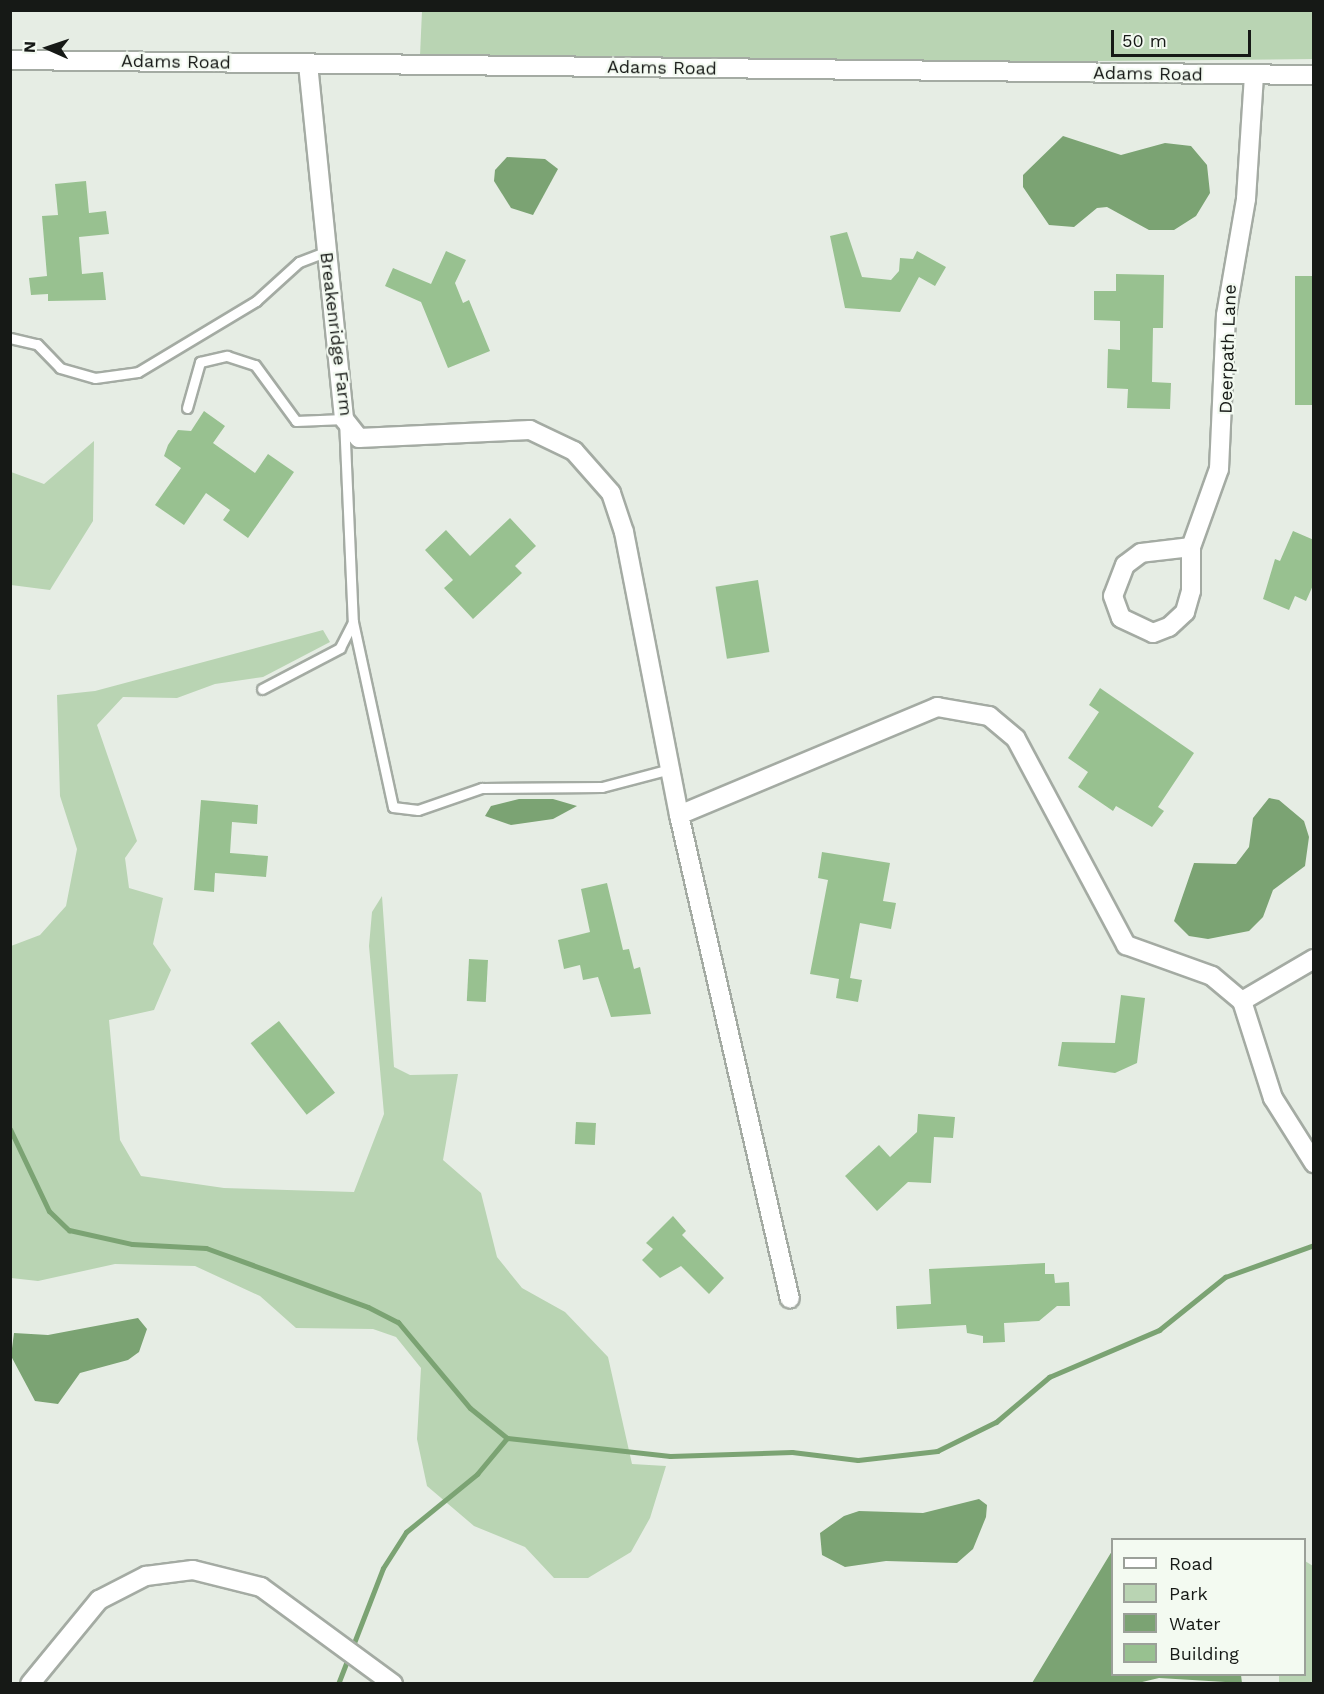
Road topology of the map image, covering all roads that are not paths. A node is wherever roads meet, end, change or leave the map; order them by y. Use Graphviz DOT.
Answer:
graph roads {
  1 [pos="10,60"];
  2 [pos="308,64"];
  3 [pos="1254,75"];
  4 [pos="1314,75"];
  5 [pos="325,252"];
  6 [pos="10,338"];
  7 [pos="188,408"];
  8 [pos="344,419"];
  9 [pos="1191,547"];
  10 [pos="353,622"];
  11 [pos="262,689"];
  12 [pos="670,769"];
  13 [pos="679,815"];
  14 [pos="1314,959"];
  15 [pos="1242,1001"];
  16 [pos="1314,1162"];
  17 [pos="790,1298"];
  18 [pos="30,1683"];
  19 [pos="393,1683"];
  1 -- 2 [label="street, Adams Road"];
  2 -- 3 [label="street, Adams Road"];
  2 -- 5 [label="street, Breakenridge Farm"];
  3 -- 4 [label="street, Adams Road"];
  3 -- 9 [label="street, Deerpath Lane"];
  5 -- 6 [label="lane"];
  5 -- 8 [label="street, Breakenridge Farm"];
  7 -- 8 [label="lane"];
  8 -- 10 [label="lane"];
  8 -- 12 [label="street, Breakenridge Farm"];
  9 -- 9 [label="street, Deerpath Lane"];
  10 -- 11 [label="lane"];
  10 -- 12 [label="lane"];
  12 -- 13 [label="street, Breakenridge Farm"];
  13 -- 15 [label="street"];
  13 -- 17 [label="street, Breakenridge Farm"];
  14 -- 15 [label="street"];
  15 -- 16 [label="street"];
  18 -- 19 [label="street"];
}
